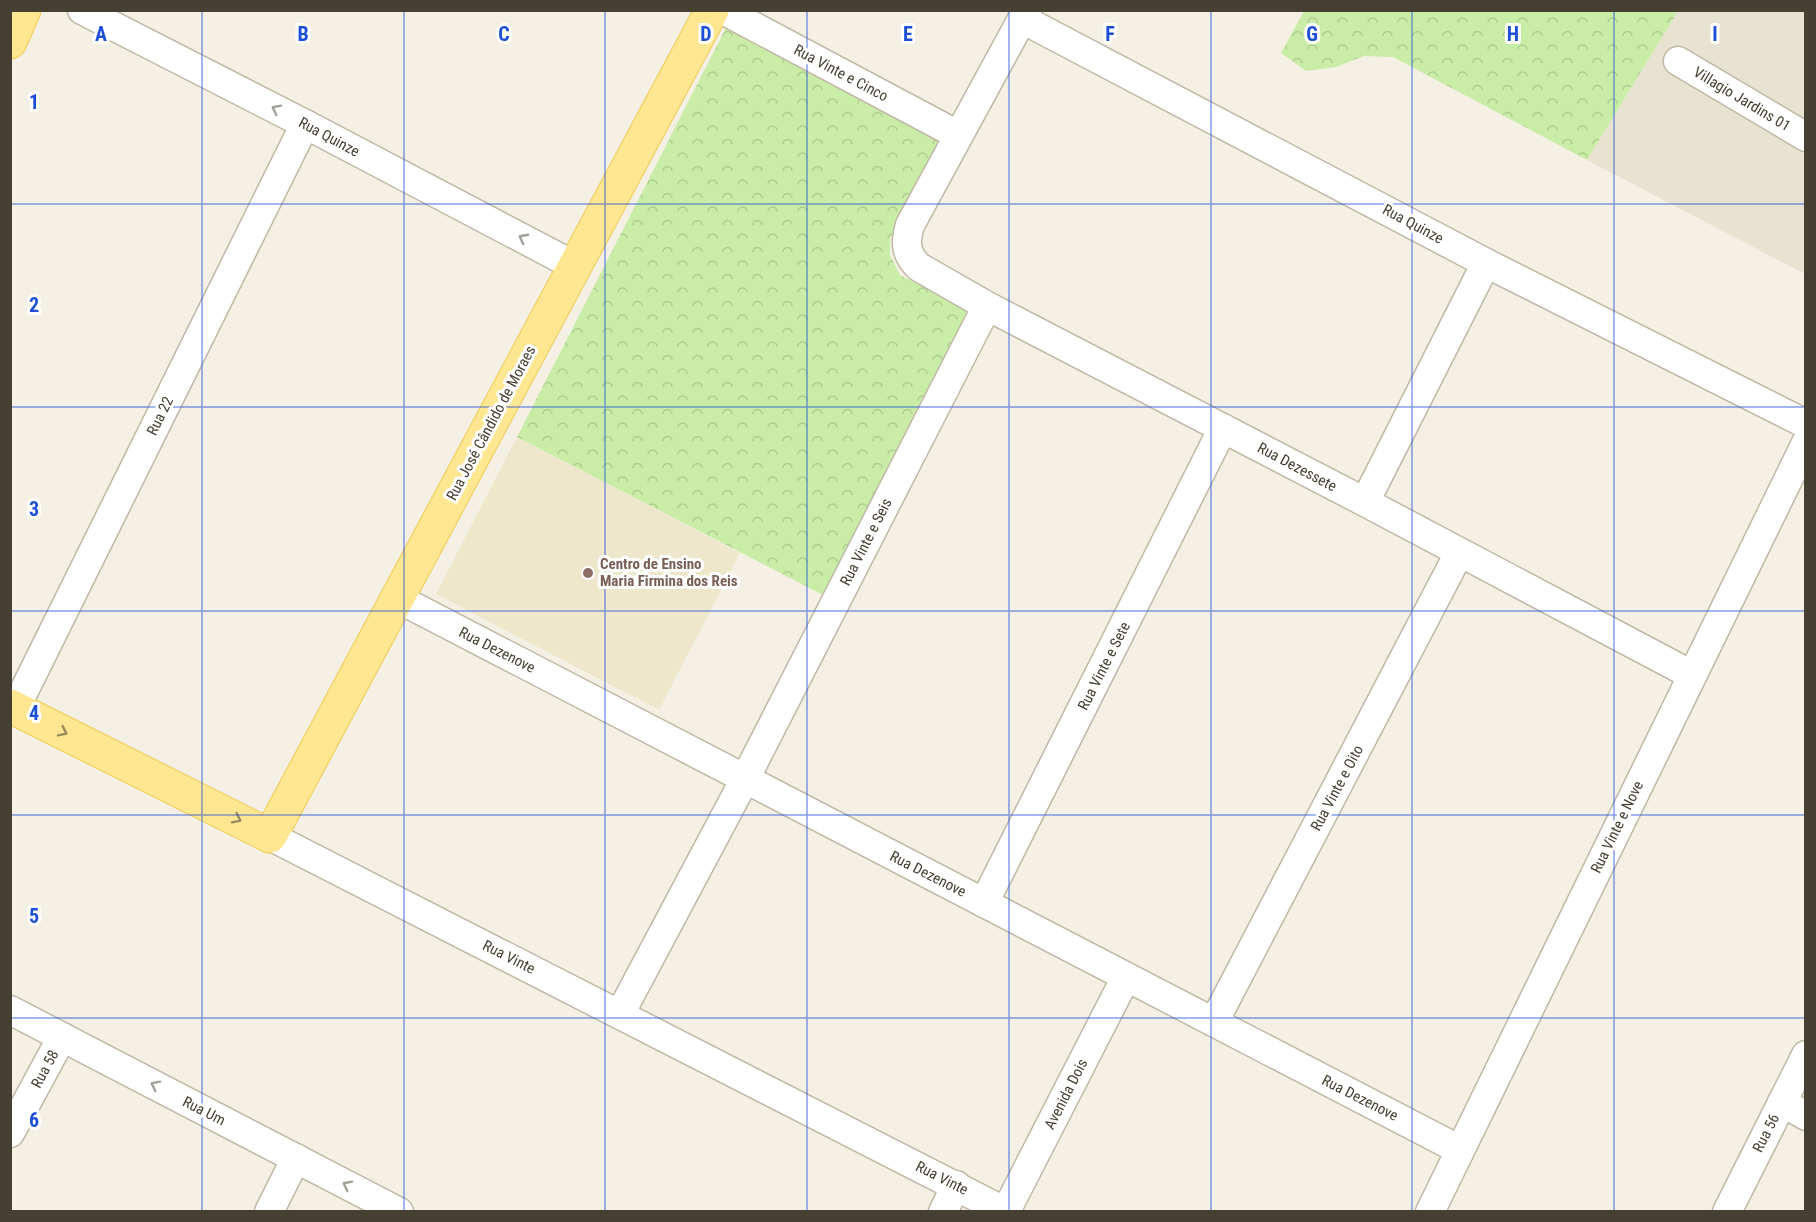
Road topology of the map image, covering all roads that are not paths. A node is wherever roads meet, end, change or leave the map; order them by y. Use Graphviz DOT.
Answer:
graph roads {
  1 [pos="24,10"];
  2 [pos="82,10"];
  3 [pos="709,12"];
  4 [pos="1025,15"];
  5 [pos="10,42"];
  6 [pos="1678,61"];
  7 [pos="305,124"];
  8 [pos="958,135"];
  9 [pos="1806,138"];
  10 [pos="1486,263"];
  11 [pos="575,266"];
  12 [pos="987,306"];
  13 [pos="1806,424"];
  14 [pos="1224,428"];
  15 [pos="1806,443"];
  16 [pos="1365,502"];
  17 [pos="1459,553"];
  18 [pos="397,598"];
  19 [pos="1692,675"];
  20 [pos="13,708"];
  21 [pos="745,779"];
  22 [pos="270,836"];
  23 [pos="984,903"];
  24 [pos="1126,977"];
  25 [pos="10,1010"];
  26 [pos="620,1014"];
  27 [pos="1214,1022"];
  28 [pos="62,1037"];
  29 [pos="1806,1055"];
  30 [pos="1794,1109"];
  31 [pos="10,1133"];
  32 [pos="1460,1150"];
  33 [pos="296,1158"];
  34 [pos="956,1185"];
  35 [pos="1006,1211"];
  36 [pos="269,1212"];
  37 [pos="399,1212"];
  38 [pos="943,1212"];
  39 [pos="1430,1212"];
  40 [pos="1726,1212"];
  1 -- 5 [label="main road"];
  7 -- 2 [label="street, Rua Quinze, one-way"];
  3 -- 8 [label="street, Rua Vinte e Cinco"];
  3 -- 11 [label="main road, Rua José Cândido de Moraes"];
  4 -- 8 [label="street"];
  4 -- 10 [label="street, Rua Quinze"];
  6 -- 9 [label="street, Villagio Jardins 01"];
  11 -- 7 [label="street, Rua Quinze, one-way"];
  7 -- 20 [label="street, Rua 22"];
  8 -- 12 [label="street, Rua Dezessete"];
  10 -- 13 [label="street, Rua Quinze"];
  10 -- 16 [label="street"];
  11 -- 18 [label="main road, Rua José Cândido de Moraes"];
  12 -- 14 [label="street, Rua Dezessete"];
  12 -- 21 [label="street, Rua Vinte e Seis"];
  14 -- 16 [label="street, Rua Dezessete"];
  14 -- 23 [label="street, Rua Vinte e Sete"];
  15 -- 19 [label="street, Rua Vinte e Nove"];
  16 -- 17 [label="street, Rua Dezessete"];
  17 -- 19 [label="street, Rua Dezessete"];
  17 -- 27 [label="street, Rua Vinte e Oito"];
  18 -- 21 [label="street, Rua Dezenove"];
  18 -- 22 [label="main road, Rua José Cândido de Moraes"];
  19 -- 32 [label="street, Rua Vinte e Nove"];
  20 -- 22 [label="main road, Rua Vinte, one-way"];
  21 -- 23 [label="street, Rua Dezenove"];
  21 -- 26 [label="street, Rua Vinte e Seis"];
  22 -- 26 [label="street, Rua Vinte"];
  23 -- 24 [label="street, Rua Dezenove"];
  24 -- 27 [label="street, Rua Dezenove"];
  24 -- 35 [label="street, Avenida Dois"];
  25 -- 28 [label="street, Rua Um"];
  26 -- 34 [label="street, Rua Vinte"];
  27 -- 32 [label="street, Rua Dezenove"];
  28 -- 31 [label="street, Rua 58"];
  33 -- 28 [label="street, Rua Um, one-way"];
  29 -- 30 [label="street, Rua 56"];
  30 -- 40 [label="street, Rua 56"];
  32 -- 39 [label="street, Rua Vinte e Nove"];
  33 -- 36 [label="street"];
  37 -- 33 [label="street, Rua Um, one-way"];
  34 -- 35 [label="street, Rua Vinte"];
  34 -- 38 [label="street"];
}
